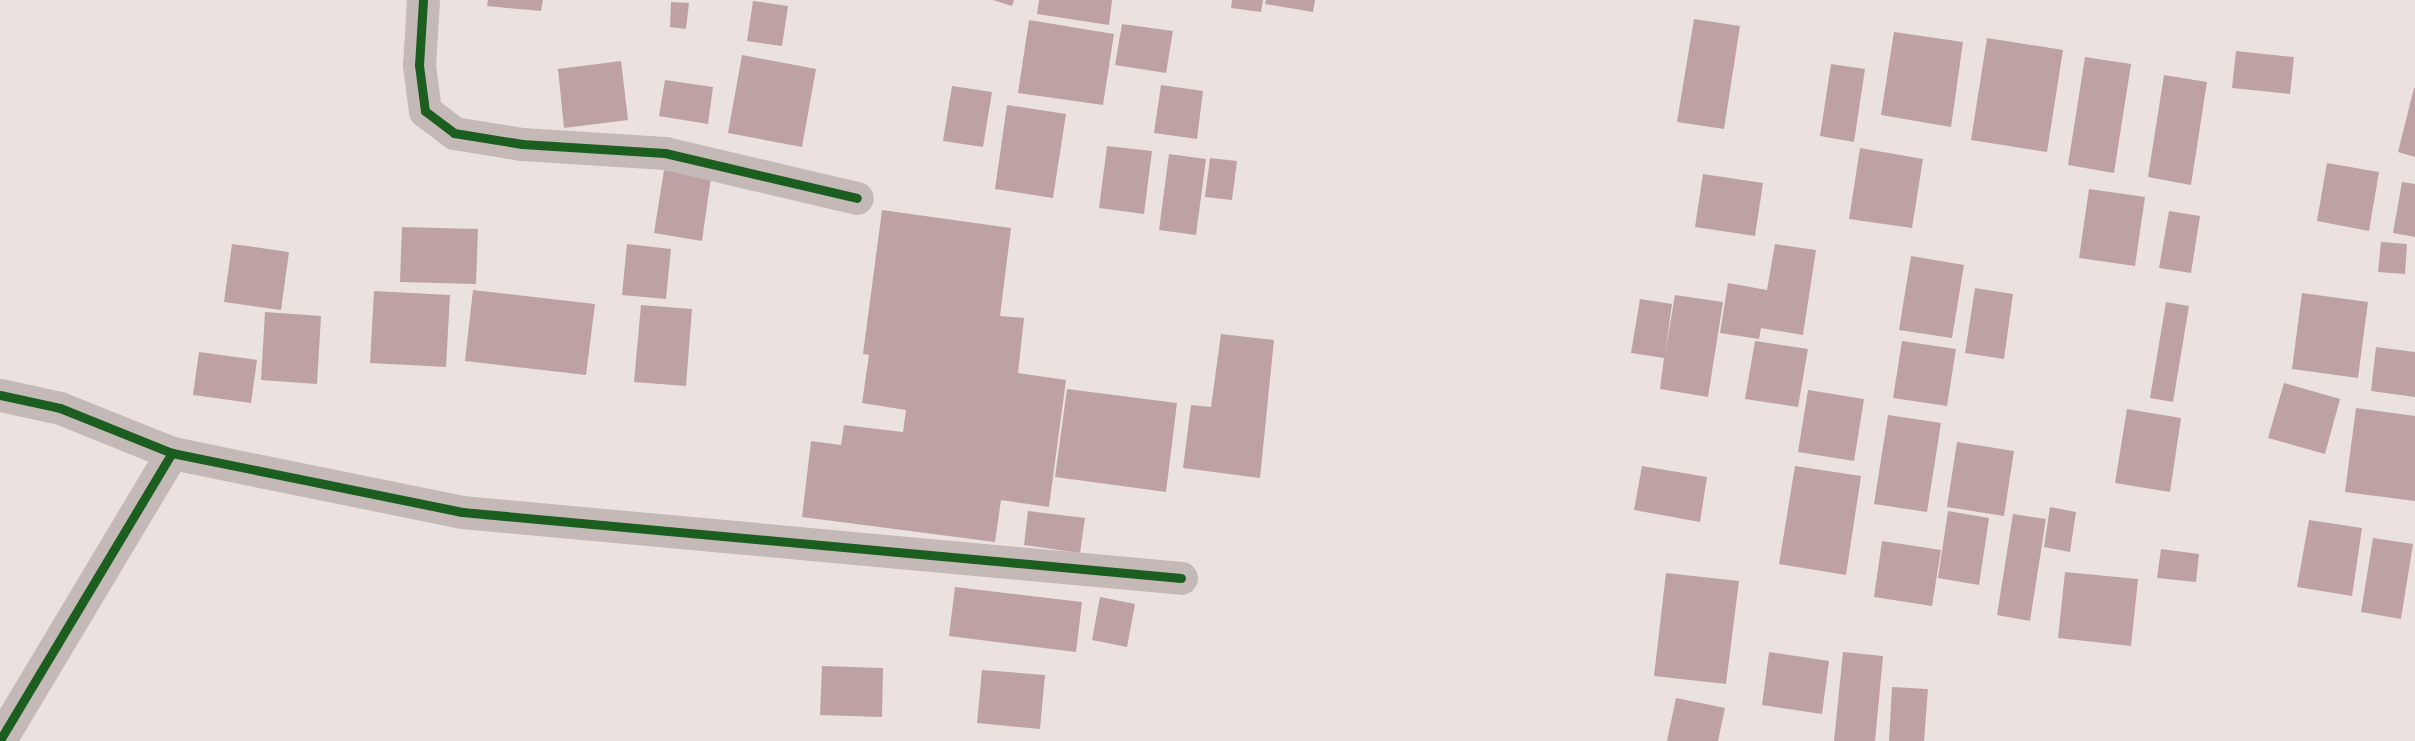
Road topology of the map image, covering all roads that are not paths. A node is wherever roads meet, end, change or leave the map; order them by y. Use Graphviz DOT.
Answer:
graph roads {
  1 [pos="423,0"];
  2 [pos="857,198"];
  3 [pos="0,395"];
  4 [pos="172,453"];
  5 [pos="1181,578"];
  6 [pos="0,740"];
  1 -- 2 [label="street"];
  3 -- 4 [label="street"];
  4 -- 5 [label="street"];
  4 -- 6 [label="street"];
}
